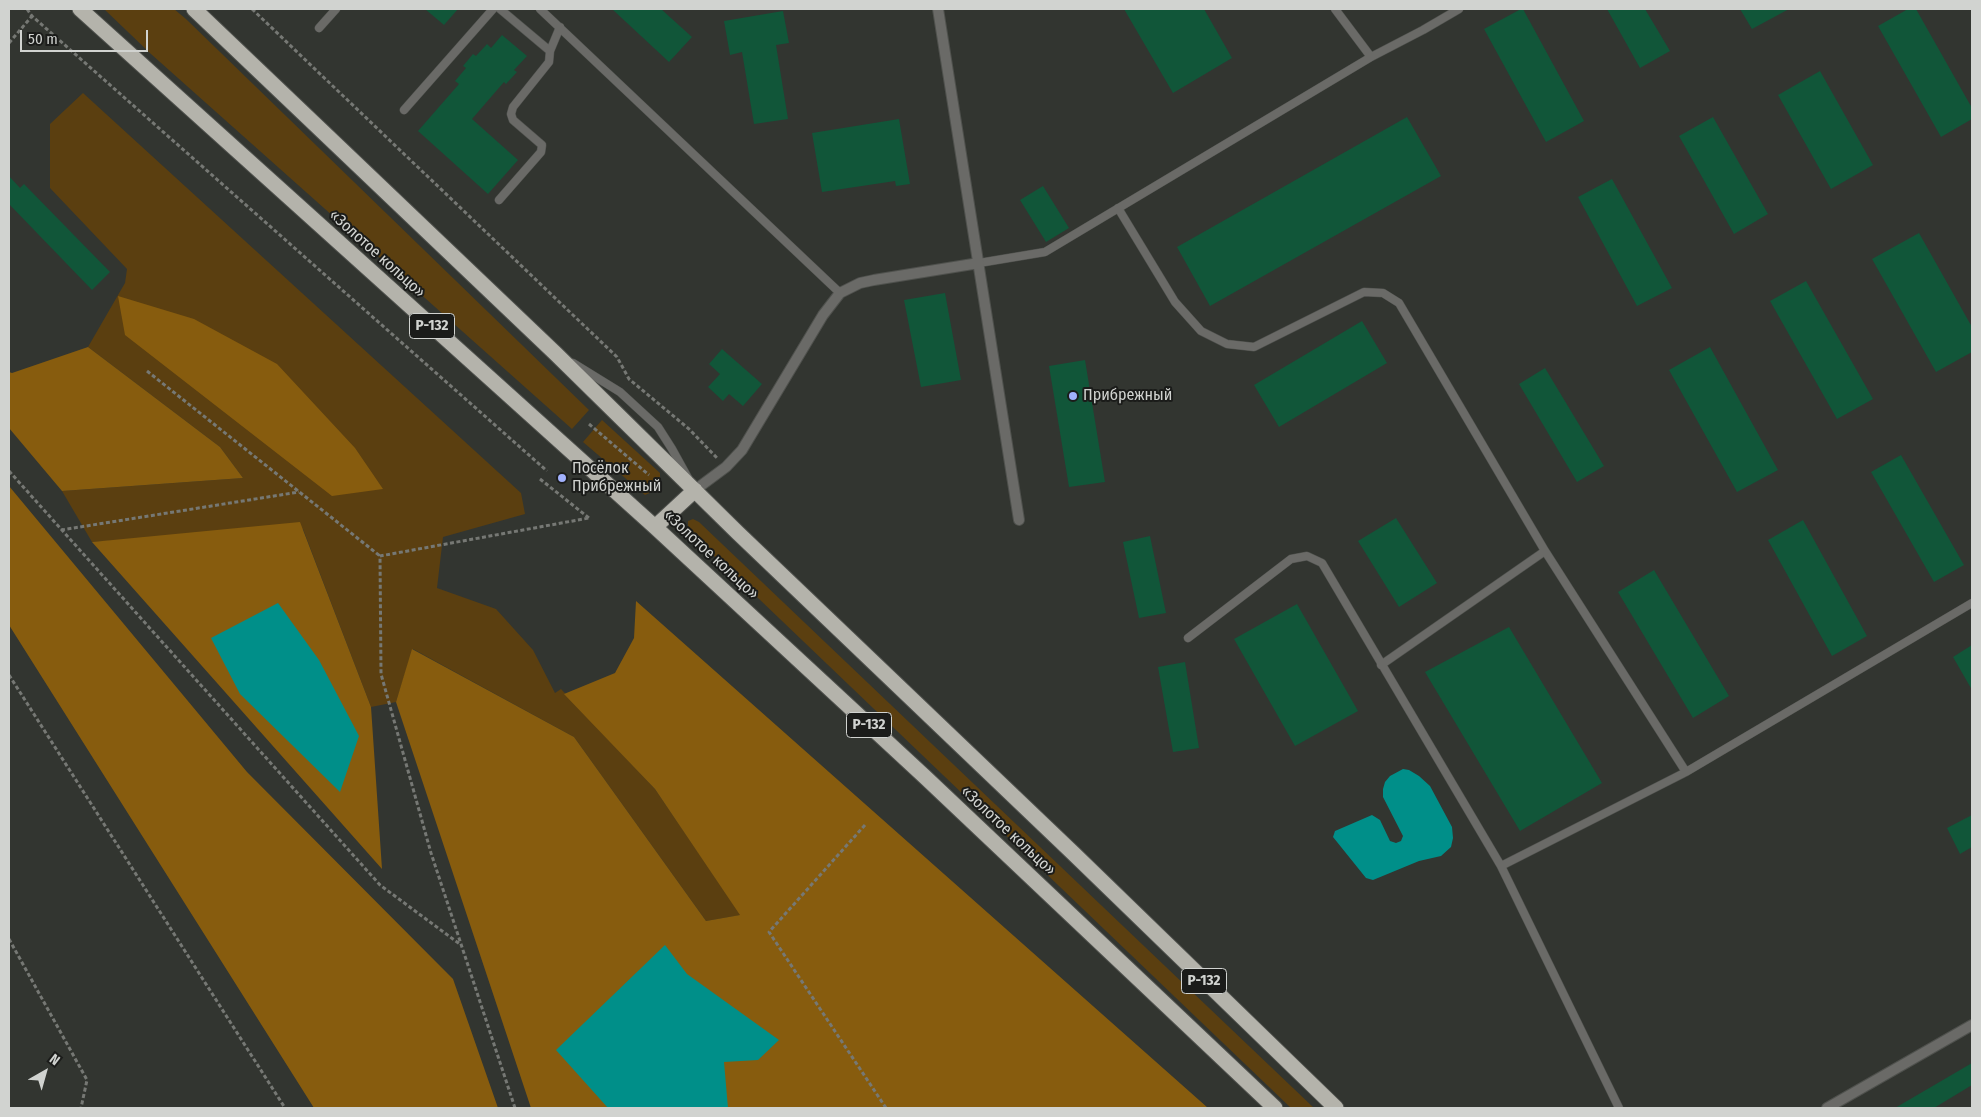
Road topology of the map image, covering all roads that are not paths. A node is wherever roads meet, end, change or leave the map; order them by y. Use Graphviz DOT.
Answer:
graph roads {
  1 [pos="80,9"];
  2 [pos="194,9"];
  3 [pos="336,9"];
  4 [pos="493,9"];
  5 [pos="500,9"];
  6 [pos="540,9"];
  7 [pos="938,9"];
  8 [pos="1335,9"];
  9 [pos="1459,9"];
  10 [pos="560,27"];
  11 [pos="319,28"];
  12 [pos="550,51"];
  13 [pos="1370,57"];
  14 [pos="404,110"];
  15 [pos="499,200"];
  16 [pos="1118,208"];
  17 [pos="979,263"];
  18 [pos="840,293"];
  19 [pos="695,490"];
  20 [pos="1019,520"];
  21 [pos="655,527"];
  22 [pos="1545,551"];
  23 [pos="1972,603"];
  24 [pos="1188,638"];
  25 [pos="1381,665"];
  26 [pos="1686,772"];
  27 [pos="1501,866"];
  28 [pos="1972,1025"];
  29 [pos="1275,1108"];
  30 [pos="1336,1108"];
  31 [pos="1619,1108"];
  32 [pos="1827,1108"];
  1 -- 21 [label="highway, «Золотое кольцо» / Р-132"];
  2 -- 19 [label="highway, «Золотое кольцо» / Р-132"];
  3 -- 11 [label="lane"];
  4 -- 14 [label="lane"];
  5 -- 12 [label="lane"];
  6 -- 10 [label="lane"];
  7 -- 17 [label="street"];
  8 -- 13 [label="lane"];
  9 -- 13 [label="lane"];
  10 -- 12 [label="lane"];
  10 -- 18 [label="lane"];
  12 -- 15 [label="lane"];
  13 -- 16 [label="lane"];
  16 -- 17 [label="lane"];
  16 -- 22 [label="lane"];
  17 -- 18 [label="street"];
  17 -- 20 [label="street"];
  18 -- 19 [label="street"];
  19 -- 21 [label="highway"];
  19 -- 30 [label="highway, «Золотое кольцо» / Р-132"];
  21 -- 29 [label="highway, «Золотое кольцо» / Р-132"];
  22 -- 25 [label="lane"];
  22 -- 26 [label="lane"];
  23 -- 26 [label="lane"];
  24 -- 25 [label="lane"];
  25 -- 27 [label="lane"];
  26 -- 27 [label="lane"];
  27 -- 31 [label="lane"];
  28 -- 32 [label="street"];
}
